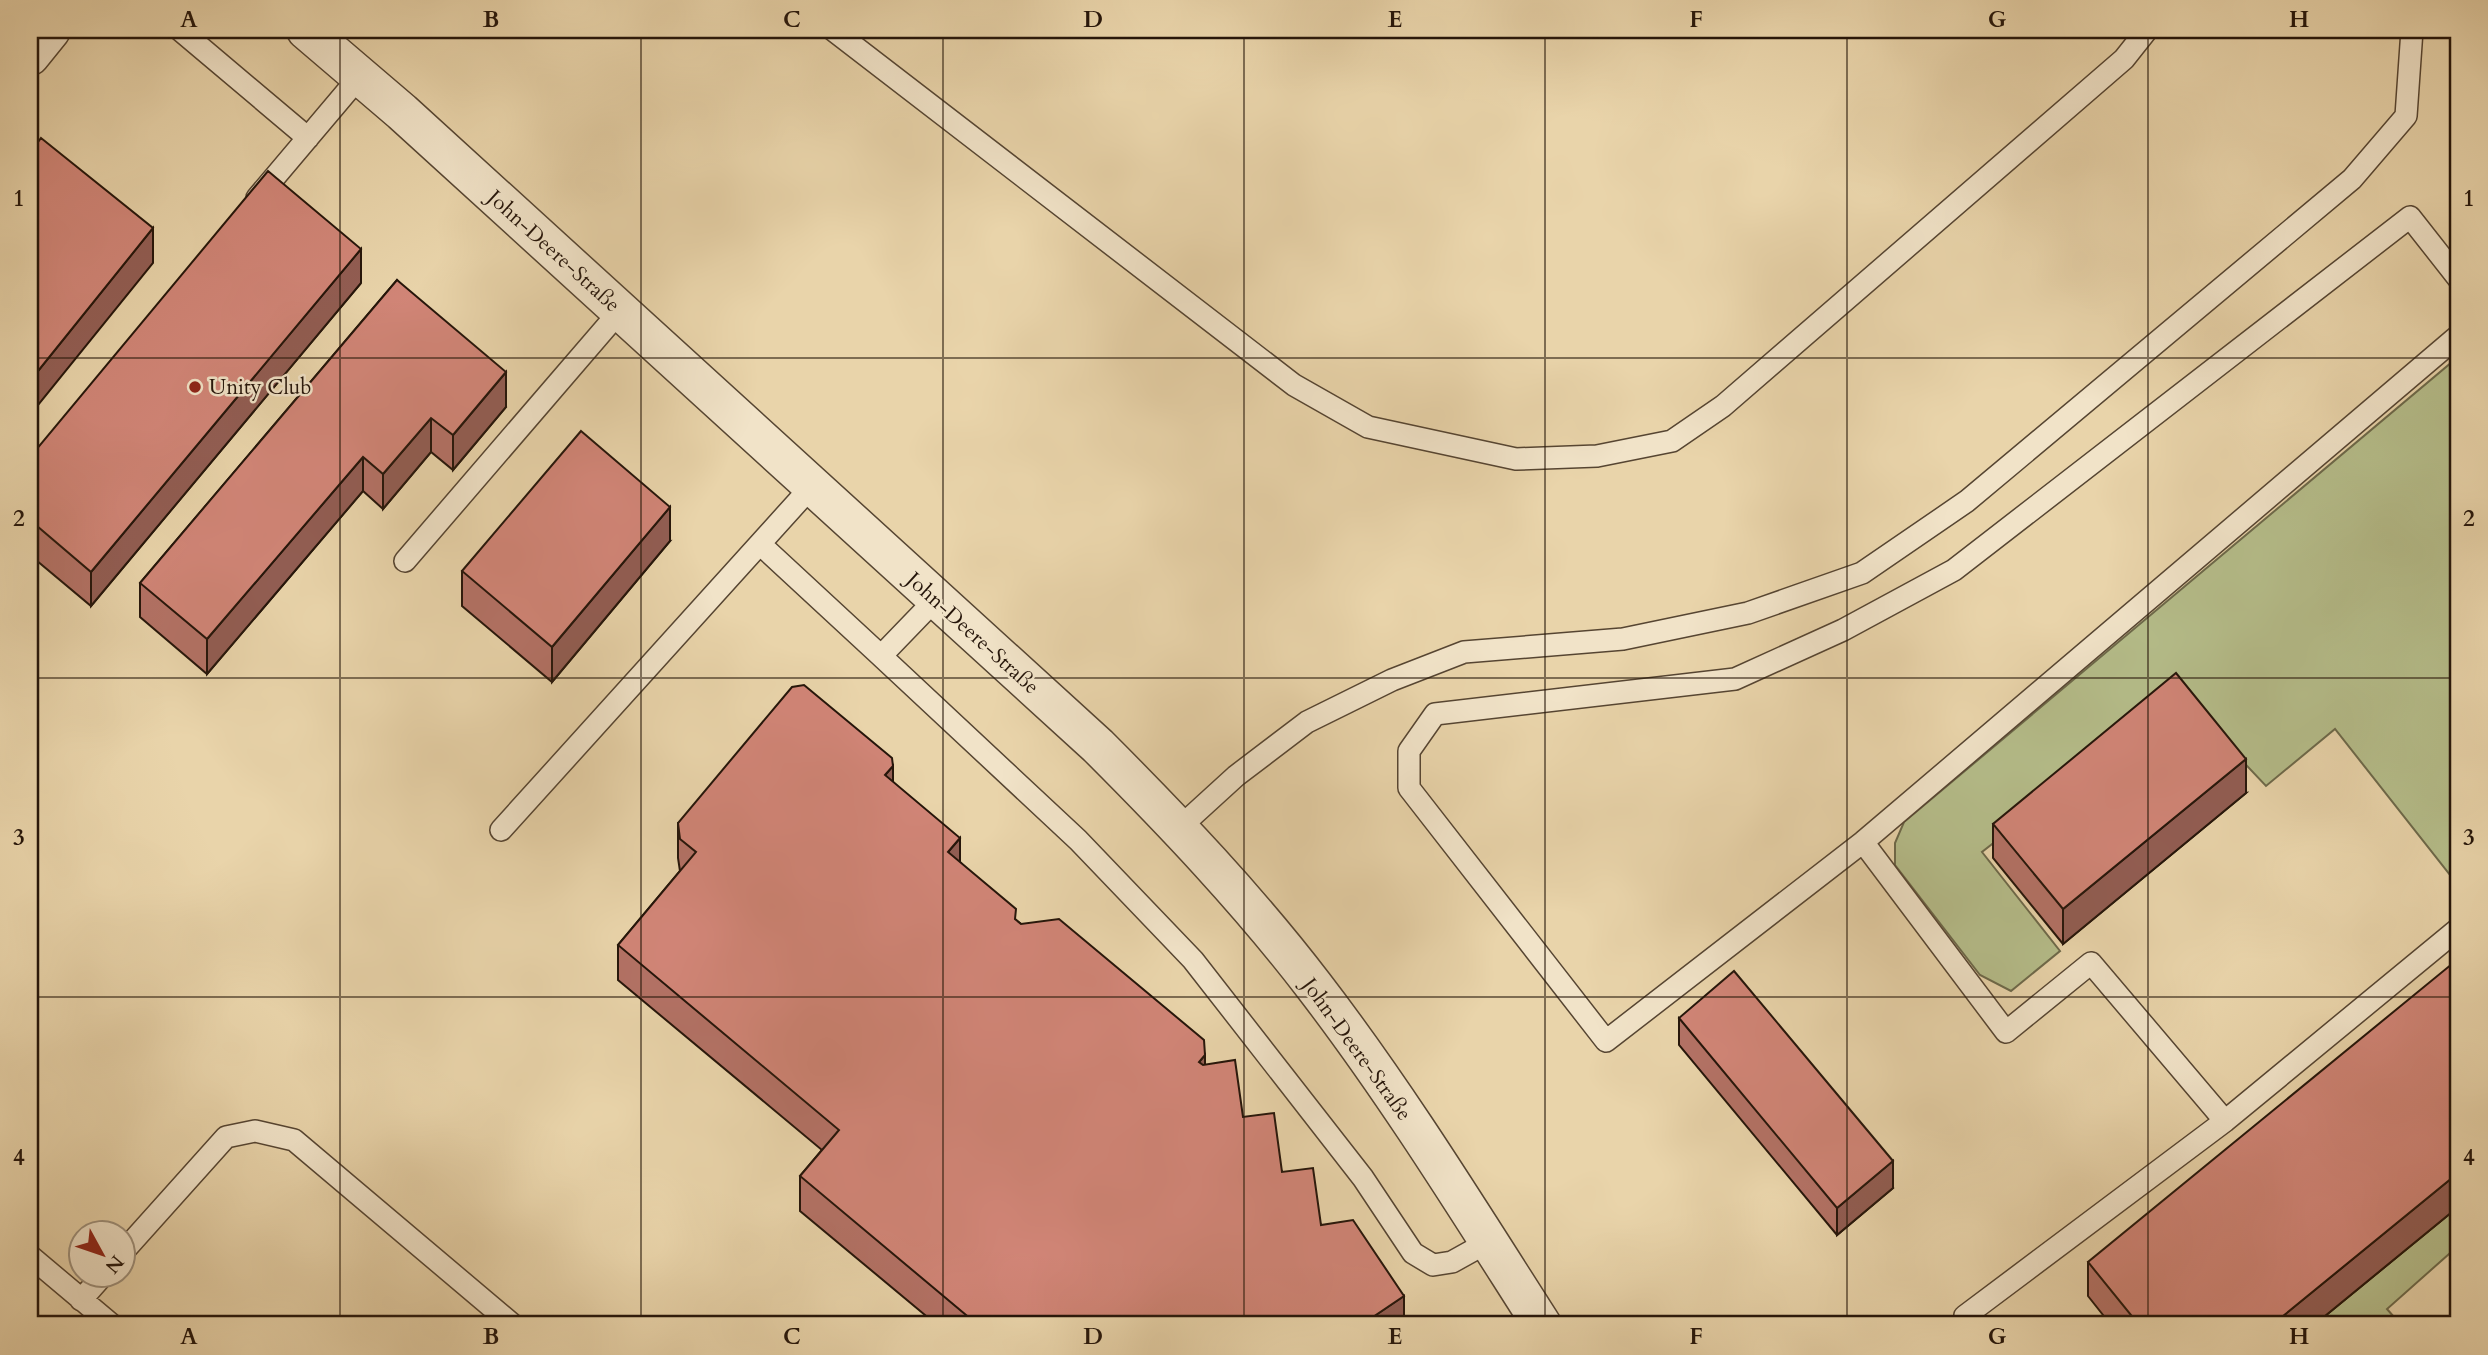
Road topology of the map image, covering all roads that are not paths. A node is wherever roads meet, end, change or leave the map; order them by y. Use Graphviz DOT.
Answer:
graph roads {
  1 [pos="51,30"];
  2 [pos="180,30"];
  3 [pos="306,30"];
  4 [pos="833,30"];
  5 [pos="2147,30"];
  6 [pos="2412,30"];
  7 [pos="30,55"];
  8 [pos="360,76"];
  9 [pos="308,138"];
  10 [pos="245,212"];
  11 [pos="2458,278"];
  12 [pos="620,311"];
  13 [pos="2458,336"];
  14 [pos="812,486"];
  15 [pos="760,544"];
  16 [pos="405,561"];
  17 [pos="936,598"];
  18 [pos="881,656"];
  19 [pos="1179,828"];
  20 [pos="502,830"];
  21 [pos="1863,842"];
  22 [pos="2458,929"];
  23 [pos="2225,1121"];
  24 [pos="136,1237"];
  25 [pos="1489,1242"];
  26 [pos="30,1256"];
  27 [pos="92,1288"];
  28 [pos="81,1300"];
  29 [pos="112,1325"];
  30 [pos="513,1325"];
  31 [pos="1542,1325"];
  32 [pos="1967,1325"];
  1 -- 7 [label="street"];
  2 -- 9 [label="lane"];
  3 -- 8 [label="street, John-Deere-Straße"];
  4 -- 5 [label="lane"];
  6 -- 19 [label="lane"];
  8 -- 9 [label="lane"];
  8 -- 12 [label="street, John-Deere-Straße"];
  9 -- 10 [label="lane"];
  11 -- 21 [label="lane"];
  12 -- 14 [label="street, John-Deere-Straße"];
  12 -- 16 [label="lane"];
  13 -- 21 [label="lane"];
  14 -- 15 [label="lane"];
  14 -- 17 [label="street, John-Deere-Straße"];
  15 -- 18 [label="lane"];
  15 -- 20 [label="lane"];
  17 -- 18 [label="lane"];
  17 -- 19 [label="street, John-Deere-Straße"];
  18 -- 25 [label="lane"];
  19 -- 25 [label="street, John-Deere-Straße"];
  21 -- 23 [label="lane"];
  22 -- 23 [label="lane"];
  23 -- 32 [label="lane"];
  24 -- 30 [label="lane"];
  25 -- 31 [label="street, John-Deere-Straße"];
  26 -- 28 [label="lane"];
  27 -- 28 [label="lane"];
  28 -- 29 [label="lane"];
}
